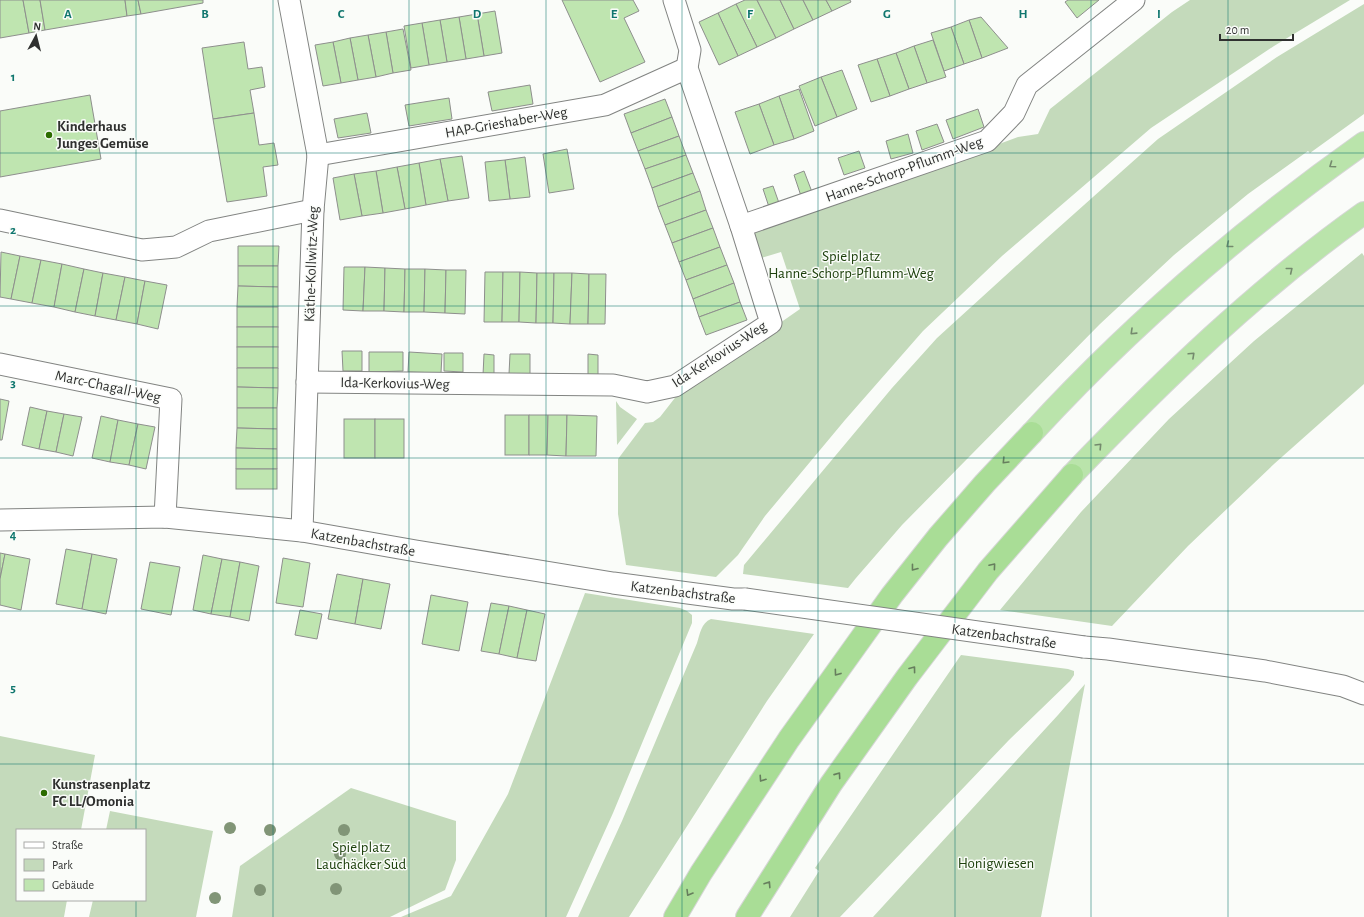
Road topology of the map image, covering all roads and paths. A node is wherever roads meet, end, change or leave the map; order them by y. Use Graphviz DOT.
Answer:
graph roads {
  1 [pos="289,0"];
  2 [pos="674,0"];
  3 [pos="1134,0"];
  4 [pos="687,68"];
  5 [pos="1364,143"];
  6 [pos="318,155"];
  7 [pos="313,210"];
  8 [pos="1364,213"];
  9 [pos="0,220"];
  10 [pos="741,226"];
  11 [pos="0,364"];
  12 [pos="307,382"];
  13 [pos="165,517"];
  14 [pos="0,520"];
  15 [pos="302,531"];
  16 [pos="1364,694"];
  17 [pos="675,915"];
  18 [pos="746,917"];
  1 -- 6 [label="street, Käthe-Kollwitz-Weg"];
  2 -- 4 [label="street, Ida-Kerkovius-Weg"];
  3 -- 10 [label="street, Hanne-Schorp-Pflumm-Weg"];
  4 -- 6 [label="street, HAP-Grieshaber-Weg"];
  4 -- 10 [label="street, Ida-Kerkovius-Weg"];
  5 -- 17 [label="highway, one-way"];
  6 -- 7 [label="street, Käthe-Kollwitz-Weg"];
  7 -- 9 [label="street"];
  7 -- 12 [label="street, Käthe-Kollwitz-Weg"];
  18 -- 8 [label="highway, one-way"];
  10 -- 12 [label="street, Ida-Kerkovius-Weg"];
  11 -- 13 [label="street, Marc-Chagall-Weg"];
  12 -- 15 [label="street, Käthe-Kollwitz-Weg"];
  13 -- 14 [label="street, Katzenbachstraße"];
  13 -- 15 [label="street, Katzenbachstraße"];
  15 -- 16 [label="street, Katzenbachstraße, bridge"];
}
